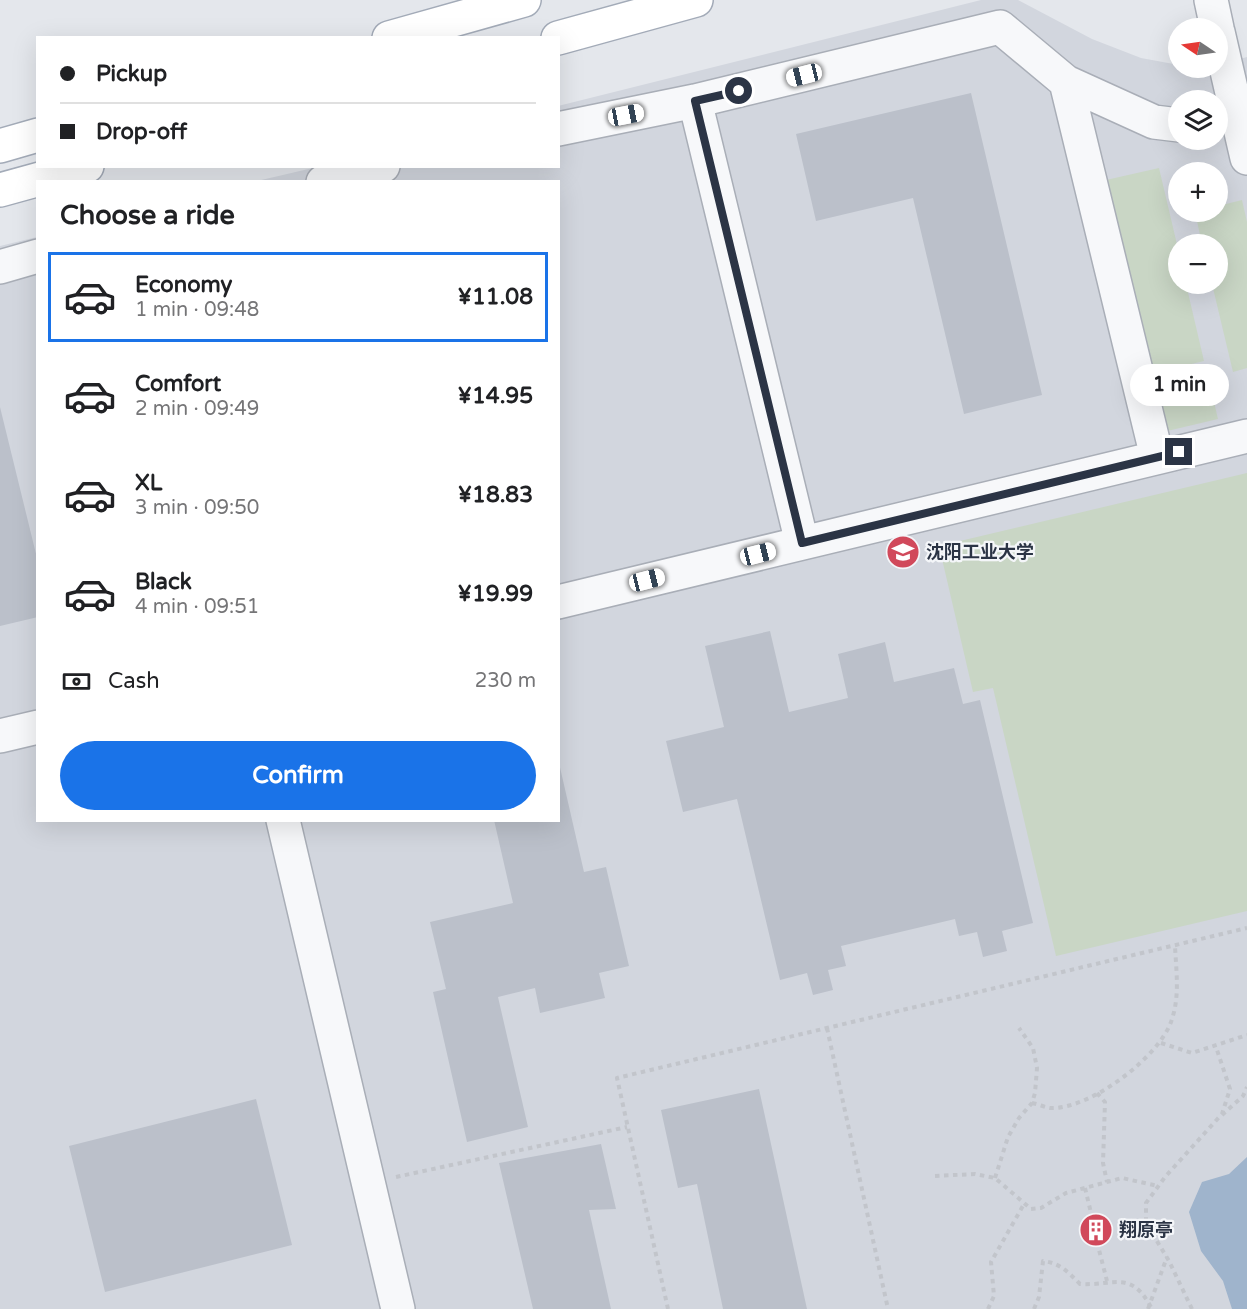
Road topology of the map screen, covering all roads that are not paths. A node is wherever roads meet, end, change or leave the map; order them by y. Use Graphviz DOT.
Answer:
graph roads {
  1 [pos="524,0"];
  2 [pos="696,0"];
  3 [pos="1211,0"];
  4 [pos="1215,18"];
  5 [pos="396,36"];
  6 [pos="560,37"];
  7 [pos="1227,78"];
  8 [pos="1066,82"];
  9 [pos="695,101"];
  10 [pos="1168,124"];
  11 [pos="560,129"];
  12 [pos="36,136"];
  13 [pos="1238,138"];
  14 [pos="0,146"];
  15 [pos="80,168"];
  16 [pos="376,168"];
  17 [pos="36,180"];
  18 [pos="36,180"];
  19 [pos="330,180"];
  20 [pos="0,190"];
  21 [pos="36,257"];
  22 [pos="0,267"];
  23 [pos="1247,436"];
  24 [pos="1157,457"];
  25 [pos="802,543"];
  26 [pos="560,602"];
  27 [pos="36,727"];
  28 [pos="0,736"];
  29 [pos="283,822"];
  30 [pos="398,1309"];
  1 -- 5 [label="main road"];
  2 -- 6 [label="main road"];
  3 -- 4 [label="street"];
  7 -- 13 [label="street"];
  8 -- 9 [label="street"];
  8 -- 10 [label="street"];
  8 -- 24 [label="street"];
  9 -- 11 [label="street"];
  9 -- 25 [label="street"];
  12 -- 14 [label="main road"];
  15 -- 18 [label="main road"];
  16 -- 19 [label="street"];
  17 -- 20 [label="main road"];
  21 -- 22 [label="street"];
  23 -- 24 [label="street"];
  24 -- 25 [label="street"];
  25 -- 26 [label="street"];
  27 -- 28 [label="street"];
  29 -- 30 [label="street"];
}
